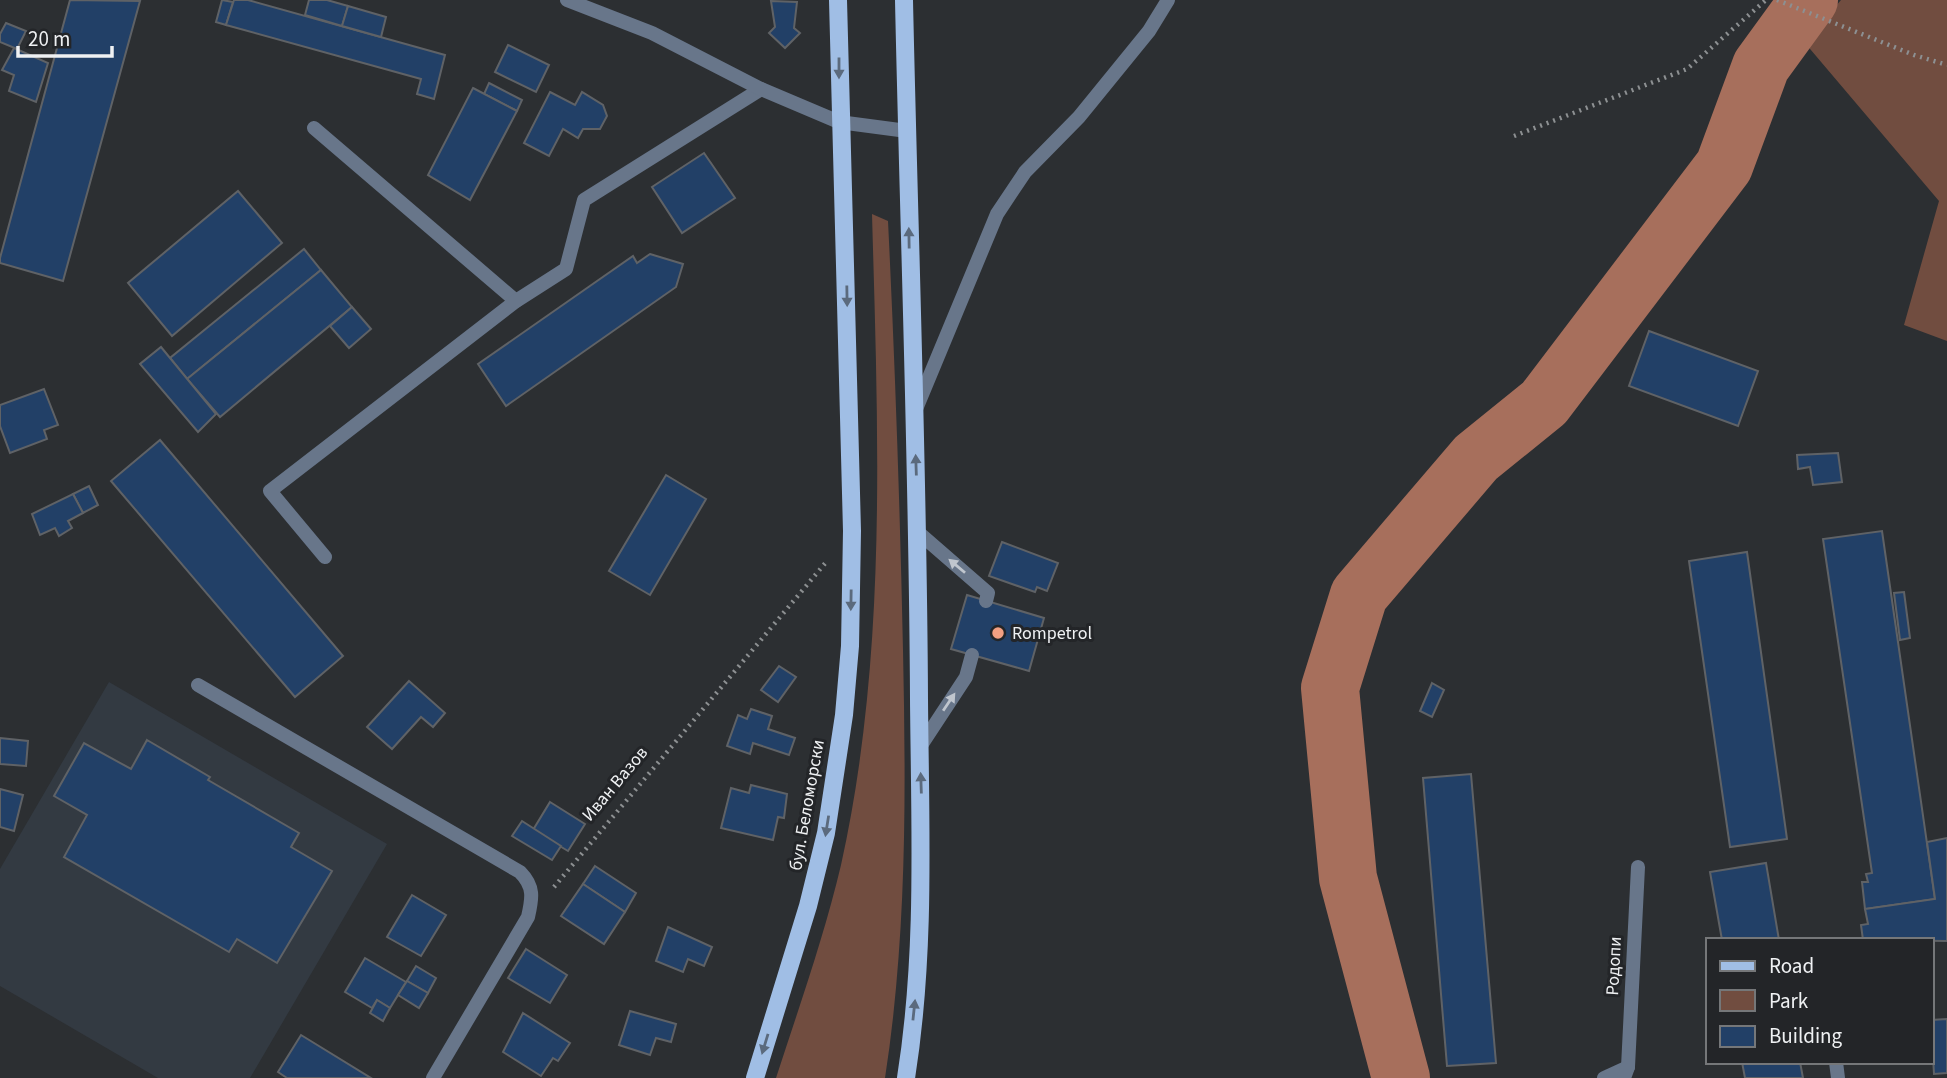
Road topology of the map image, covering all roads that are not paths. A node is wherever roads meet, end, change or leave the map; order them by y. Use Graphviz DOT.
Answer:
graph roads {
  1 [pos="567,0"];
  2 [pos="838,0"];
  3 [pos="904,0"];
  4 [pos="1168,0"];
  5 [pos="761,89"];
  6 [pos="839,122"];
  7 [pos="314,128"];
  8 [pos="907,131"];
  9 [pos="516,301"];
  10 [pos="914,413"];
  11 [pos="919,533"];
  12 [pos="326,557"];
  13 [pos="986,601"];
  14 [pos="972,654"];
  15 [pos="198,685"];
  16 [pos="920,747"];
  17 [pos="1638,867"];
  18 [pos="1626,1072"];
  19 [pos="433,1078"];
  20 [pos="755,1078"];
  21 [pos="906,1078"];
  22 [pos="1604,1078"];
  1 -- 5 [label="street"];
  2 -- 6 [label="main road, бул. Беломорски, one-way"];
  3 -- 8 [label="main road"];
  4 -- 10 [label="street"];
  5 -- 6 [label="street"];
  5 -- 9 [label="street"];
  6 -- 8 [label="street"];
  6 -- 20 [label="main road, бул. Беломорски, one-way"];
  7 -- 9 [label="street"];
  10 -- 8 [label="main road, one-way"];
  9 -- 12 [label="street"];
  11 -- 10 [label="main road, one-way"];
  13 -- 11 [label="street, one-way"];
  11 -- 16 [label="main road"];
  16 -- 14 [label="street, one-way"];
  15 -- 19 [label="street"];
  21 -- 16 [label="main road, one-way"];
  17 -- 18 [label="street, Родопи"];
  18 -- 22 [label="street, Родопи"];
}
